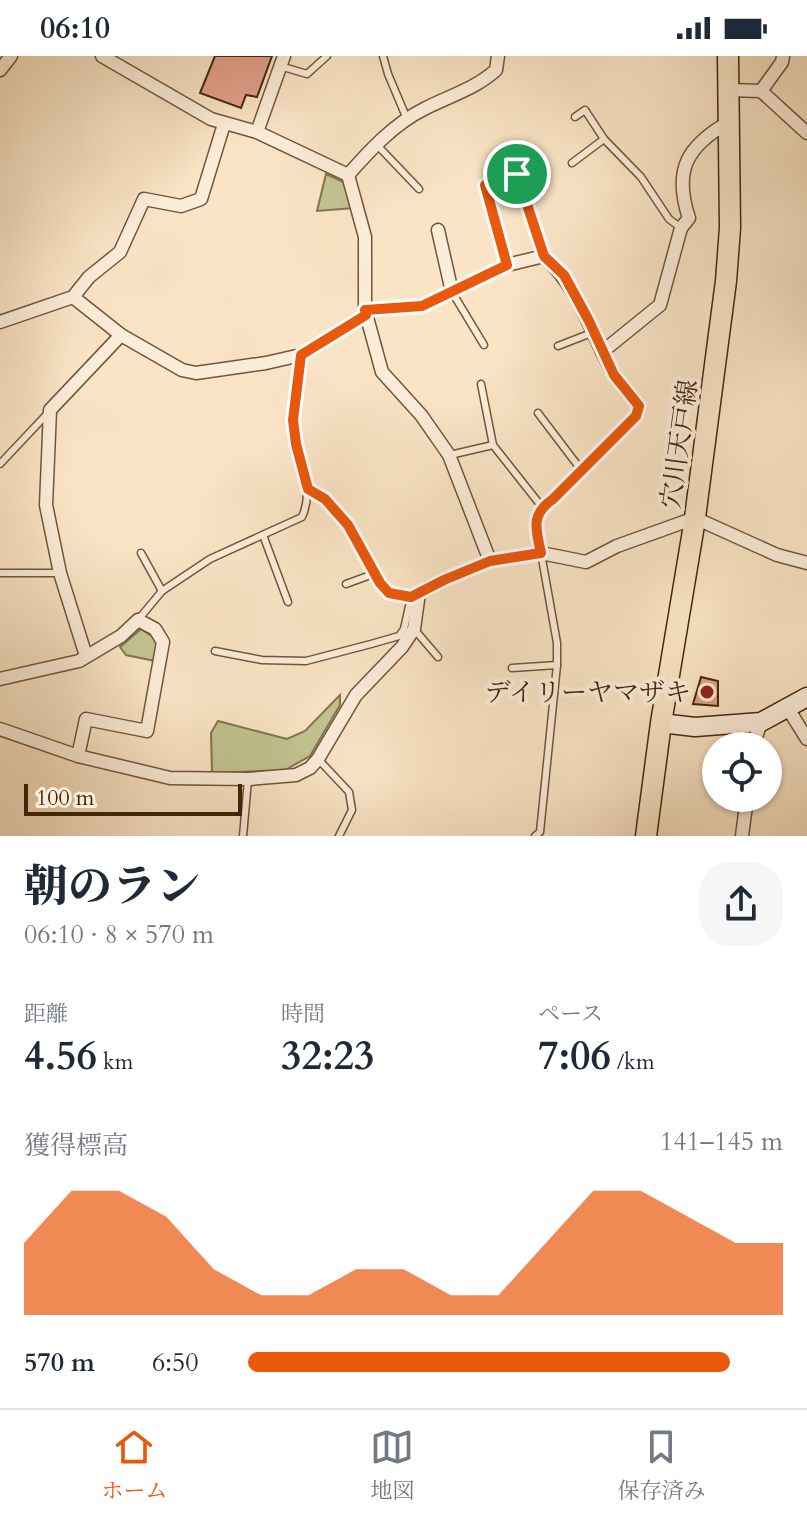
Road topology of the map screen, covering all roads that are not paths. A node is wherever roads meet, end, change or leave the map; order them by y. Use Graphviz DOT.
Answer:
graph roads {
  1 [pos="11,56"];
  2 [pos="102,56"];
  3 [pos="327,56"];
  4 [pos="383,56"];
  5 [pos="498,56"];
  6 [pos="728,56"];
  7 [pos="796,56"];
  8 [pos="783,59"];
  9 [pos="282,61"];
  10 [pos="0,70"];
  11 [pos="729,90"];
  12 [pos="761,91"];
  13 [pos="575,117"];
  14 [pos="407,119"];
  15 [pos="729,122"];
  16 [pos="224,124"];
  17 [pos="257,132"];
  18 [pos="807,133"];
  19 [pos="604,139"];
  20 [pos="376,144"];
  21 [pos="572,163"];
  22 [pos="348,175"];
  23 [pos="419,189"];
  24 [pos="681,228"];
  25 [pos="438,230"];
  26 [pos="544,256"];
  27 [pos="507,265"];
  28 [pos="452,292"];
  29 [pos="73,297"];
  30 [pos="366,312"];
  31 [pos="0,322"];
  32 [pos="594,332"];
  33 [pos="121,335"];
  34 [pos="484,345"];
  35 [pos="558,346"];
  36 [pos="602,352"];
  37 [pos="301,355"];
  38 [pos="481,384"];
  39 [pos="50,410"];
  40 [pos="538,413"];
  41 [pos="493,445"];
  42 [pos="449,455"];
  43 [pos="0,464"];
  44 [pos="582,471"];
  45 [pos="308,489"];
  46 [pos="542,507"];
  47 [pos="695,518"];
  48 [pos="263,535"];
  49 [pos="141,553"];
  50 [pos="541,553"];
  51 [pos="490,561"];
  52 [pos="807,563"];
  53 [pos="0,573"];
  54 [pos="60,573"];
  55 [pos="376,573"];
  56 [pos="346,584"];
  57 [pos="162,591"];
  58 [pos="415,595"];
  59 [pos="288,602"];
  60 [pos="138,620"];
  61 [pos="414,629"];
  62 [pos="215,651"];
  63 [pos="86,656"];
  64 [pos="438,657"];
  65 [pos="557,665"];
  66 [pos="512,668"];
  67 [pos="0,680"];
  68 [pos="807,697"];
  69 [pos="787,707"];
  70 [pos="761,722"];
  71 [pos="661,723"];
  72 [pos="0,729"];
  73 [pos="758,732"];
  74 [pos="807,739"];
  75 [pos="78,756"];
  76 [pos="318,759"];
  77 [pos="249,779"];
  78 [pos="745,812"];
  79 [pos="243,836"];
  80 [pos="339,836"];
  81 [pos="535,836"];
  82 [pos="646,836"];
  83 [pos="742,836"];
  1 -- 10 [label="street"];
  2 -- 16 [label="street"];
  3 -- 9 [label="lane"];
  4 -- 14 [label="lane"];
  5 -- 14 [label="street"];
  6 -- 11 [label="main road, 穴川天戸線"];
  7 -- 8 [label="street"];
  8 -- 12 [label="street"];
  9 -- 17 [label="street"];
  11 -- 12 [label="street"];
  11 -- 15 [label="main road, 穴川天戸線"];
  12 -- 18 [label="street"];
  13 -- 19 [label="lane"];
  14 -- 20 [label="street"];
  15 -- 24 [label="street"];
  15 -- 47 [label="main road, 穴川天戸線"];
  16 -- 17 [label="street"];
  16 -- 29 [label="street"];
  17 -- 22 [label="street"];
  19 -- 21 [label="lane"];
  19 -- 24 [label="lane"];
  20 -- 22 [label="street"];
  20 -- 23 [label="lane"];
  22 -- 30 [label="street"];
  24 -- 36 [label="street"];
  25 -- 28 [label="street"];
  26 -- 27 [label="street"];
  26 -- 27 [label="lane"];
  26 -- 32 [label="street"];
  27 -- 28 [label="street"];
  28 -- 30 [label="street"];
  28 -- 34 [label="lane"];
  29 -- 31 [label="street"];
  29 -- 33 [label="street"];
  30 -- 37 [label="street"];
  30 -- 42 [label="street"];
  32 -- 35 [label="lane"];
  32 -- 36 [label="street"];
  33 -- 37 [label="street"];
  33 -- 39 [label="street"];
  36 -- 44 [label="street"];
  37 -- 45 [label="lane"];
  38 -- 41 [label="lane"];
  39 -- 43 [label="lane"];
  39 -- 54 [label="street"];
  40 -- 44 [label="lane"];
  41 -- 42 [label="lane"];
  41 -- 46 [label="lane"];
  42 -- 51 [label="street"];
  44 -- 46 [label="street"];
  45 -- 48 [label="lane"];
  45 -- 55 [label="lane"];
  46 -- 50 [label="street"];
  47 -- 50 [label="street"];
  47 -- 52 [label="street"];
  47 -- 71 [label="main road, 穴川天戸線"];
  48 -- 57 [label="lane"];
  48 -- 59 [label="lane"];
  49 -- 57 [label="lane"];
  50 -- 51 [label="street"];
  50 -- 65 [label="lane"];
  51 -- 58 [label="street"];
  53 -- 54 [label="lane"];
  54 -- 63 [label="street"];
  55 -- 56 [label="lane"];
  55 -- 58 [label="lane"];
  57 -- 60 [label="lane"];
  58 -- 61 [label="street"];
  58 -- 62 [label="lane"];
  60 -- 63 [label="street"];
  60 -- 75 [label="street"];
  61 -- 64 [label="lane"];
  61 -- 76 [label="street"];
  63 -- 67 [label="street"];
  65 -- 66 [label="lane"];
  65 -- 81 [label="lane"];
  68 -- 69 [label="street"];
  69 -- 70 [label="street"];
  69 -- 74 [label="street"];
  70 -- 71 [label="street"];
  70 -- 73 [label="street"];
  71 -- 82 [label="main road, 穴川天戸線"];
  72 -- 75 [label="street"];
  75 -- 77 [label="street"];
  76 -- 77 [label="street"];
  76 -- 80 [label="lane"];
  77 -- 79 [label="lane"];
  78 -- 83 [label="street"];
}
